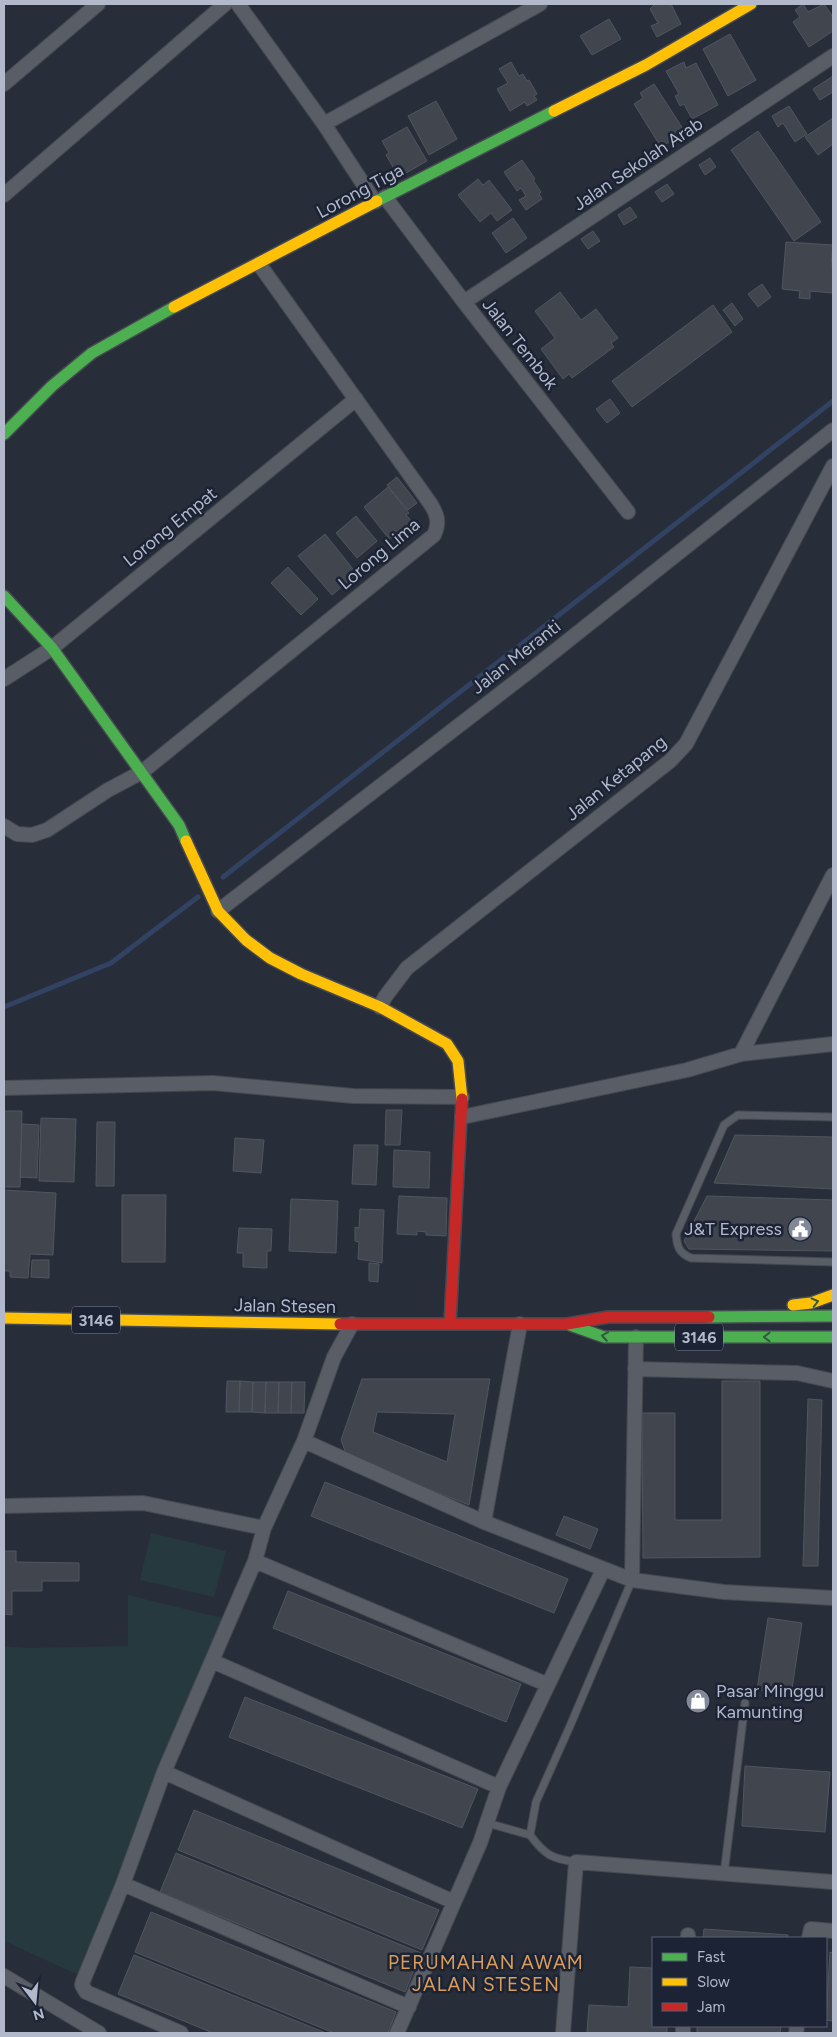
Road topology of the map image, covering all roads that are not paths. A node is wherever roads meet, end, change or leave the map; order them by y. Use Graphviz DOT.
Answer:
graph roads {
  1 [pos="98,4"];
  2 [pos="225,4"];
  3 [pos="238,4"];
  4 [pos="540,4"];
  5 [pos="751,4"];
  6 [pos="833,56"];
  7 [pos="4,84"];
  8 [pos="324,124"];
  9 [pos="4,195"];
  10 [pos="380,199"];
  11 [pos="259,264"];
  12 [pos="464,302"];
  13 [pos="356,399"];
  14 [pos="833,430"];
  15 [pos="4,434"];
  16 [pos="833,466"];
  17 [pos="628,512"];
  18 [pos="4,596"];
  19 [pos="52,648"];
  20 [pos="4,679"];
  21 [pos="142,772"];
  22 [pos="4,826"];
  23 [pos="833,875"];
  24 [pos="218,911"];
  25 [pos="380,1007"];
  26 [pos="833,1044"];
  27 [pos="741,1054"];
  28 [pos="4,1088"];
  29 [pos="462,1098"];
  30 [pos="462,1117"];
  31 [pos="833,1117"];
  32 [pos="833,1262"];
  33 [pos="833,1294"];
  34 [pos="697,1316"];
  35 [pos="833,1316"];
  36 [pos="4,1318"];
  37 [pos="352,1324"];
  38 [pos="450,1324"];
  39 [pos="520,1324"];
  40 [pos="566,1324"];
  41 [pos="636,1337"];
  42 [pos="833,1337"];
  43 [pos="786,1338"];
  44 [pos="830,1350"];
  45 [pos="635,1369"];
  46 [pos="833,1381"];
  47 [pos="304,1441"];
  48 [pos="4,1506"];
  49 [pos="484,1522"];
  50 [pos="264,1528"];
  51 [pos="255,1561"];
  52 [pos="603,1570"];
  53 [pos="632,1580"];
  54 [pos="833,1598"];
  55 [pos="212,1661"];
  56 [pos="546,1684"];
  57 [pos="744,1703"];
  58 [pos="164,1772"];
  59 [pos="499,1787"];
  60 [pos="487,1823"];
  61 [pos="530,1835"];
  62 [pos="576,1862"];
  63 [pos="724,1874"];
  64 [pos="833,1882"];
  65 [pos="123,1884"];
  66 [pos="454,1902"];
  67 [pos="833,1931"];
  68 [pos="809,1937"];
  69 [pos="4,1976"];
  70 [pos="409,2007"];
  71 [pos="99,2033"];
  72 [pos="181,2033"];
  73 [pos="397,2033"];
  74 [pos="563,2033"];
  1 -- 7 [label="street"];
  2 -- 9 [label="street"];
  3 -- 8 [label="street, Jalan Tembok"];
  4 -- 8 [label="street"];
  5 -- 10 [label="street, Lorong Tiga"];
  6 -- 12 [label="street, Jalan Sekolah Arab"];
  8 -- 10 [label="street, Jalan Tembok"];
  10 -- 11 [label="street, Lorong Tiga"];
  10 -- 12 [label="street, Jalan Tembok"];
  11 -- 13 [label="street, Lorong Lima"];
  11 -- 15 [label="street, Lorong Tiga"];
  12 -- 17 [label="street, Jalan Tembok"];
  13 -- 19 [label="street, Lorong Empat"];
  13 -- 21 [label="street, Lorong Lima"];
  14 -- 24 [label="street, Jalan Meranti"];
  16 -- 25 [label="street, Jalan Ketapang"];
  18 -- 19 [label="street"];
  19 -- 20 [label="street, Lorong Empat"];
  19 -- 21 [label="street"];
  21 -- 22 [label="street, Lorong Lima"];
  21 -- 24 [label="street"];
  23 -- 27 [label="street"];
  24 -- 25 [label="street"];
  25 -- 29 [label="street"];
  26 -- 27 [label="street"];
  27 -- 30 [label="street"];
  28 -- 29 [label="street"];
  29 -- 30 [label="street"];
  30 -- 38 [label="street"];
  31 -- 32 [label="lane"];
  34 -- 33 [label="street, one-way"];
  34 -- 35 [label="street, 3146"];
  34 -- 40 [label="street, 3146"];
  36 -- 37 [label="street, Jalan Stesen / 3146"];
  37 -- 38 [label="street, Jalan Stesen / 3146"];
  37 -- 47 [label="street"];
  38 -- 39 [label="street, Jalan Stesen / 3146"];
  39 -- 40 [label="street, Jalan Stesen / 3146"];
  39 -- 49 [label="street"];
  41 -- 40 [label="street, 3146, one-way"];
  43 -- 41 [label="street, 3146, one-way"];
  41 -- 45 [label="street"];
  42 -- 43 [label="street, 3146"];
  43 -- 44 [label="street"];
  45 -- 46 [label="street"];
  45 -- 53 [label="street"];
  47 -- 49 [label="street"];
  47 -- 50 [label="street"];
  48 -- 50 [label="street"];
  49 -- 52 [label="street"];
  50 -- 51 [label="street"];
  51 -- 55 [label="street"];
  51 -- 56 [label="street"];
  52 -- 53 [label="street"];
  52 -- 56 [label="street"];
  53 -- 54 [label="street"];
  53 -- 61 [label="lane"];
  55 -- 58 [label="street"];
  55 -- 59 [label="street"];
  56 -- 59 [label="street"];
  57 -- 63 [label="lane"];
  58 -- 65 [label="street"];
  58 -- 66 [label="street"];
  59 -- 60 [label="street"];
  60 -- 61 [label="lane"];
  60 -- 66 [label="street"];
  61 -- 62 [label="lane"];
  62 -- 63 [label="street"];
  62 -- 74 [label="street"];
  63 -- 64 [label="street"];
  65 -- 70 [label="street"];
  65 -- 72 [label="street"];
  66 -- 70 [label="street"];
  67 -- 68 [label="street"];
  69 -- 71 [label="street"];
  70 -- 73 [label="street"];
}
